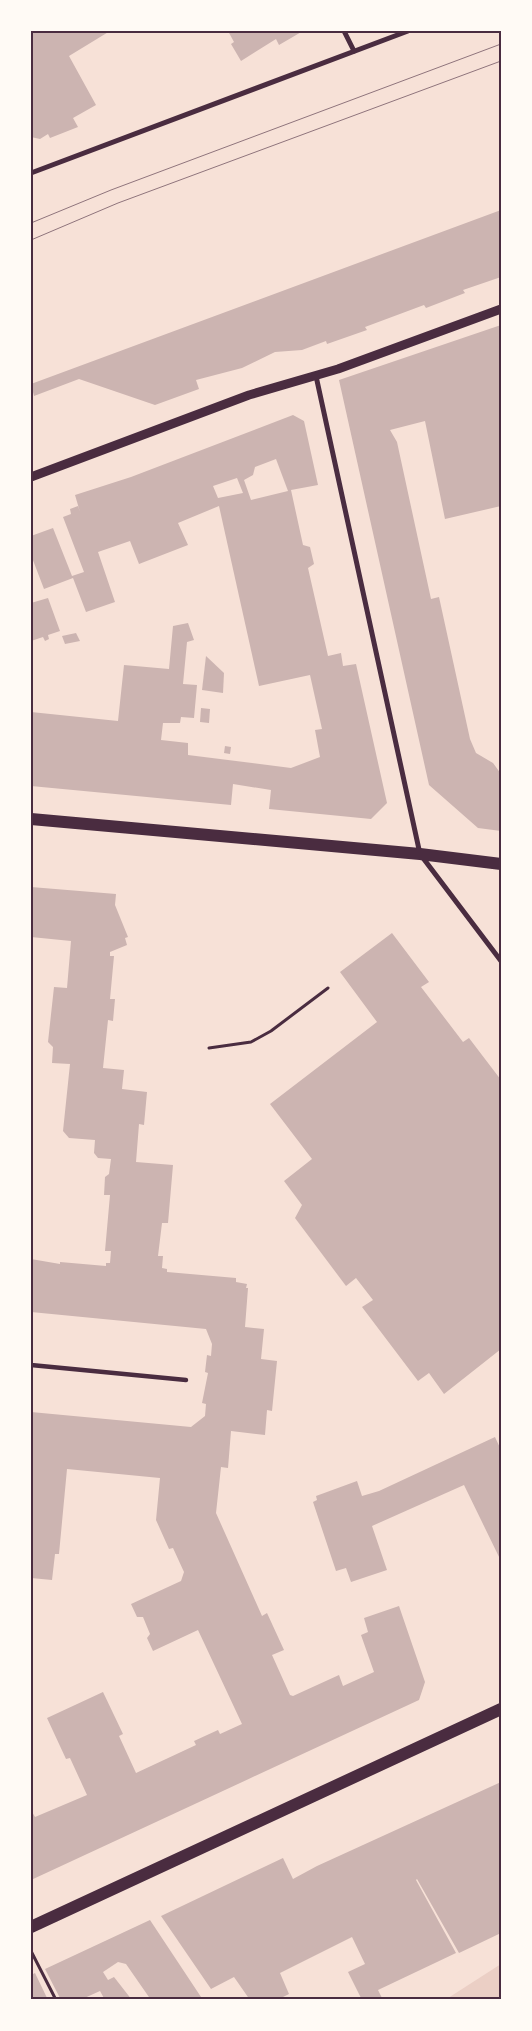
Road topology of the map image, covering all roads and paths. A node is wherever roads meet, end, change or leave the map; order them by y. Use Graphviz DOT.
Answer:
graph roads {
  1 [pos="344,31"];
  2 [pos="408,31"];
  3 [pos="354,52"];
  4 [pos="31,173"];
  5 [pos="501,309"];
  6 [pos="316,376"];
  7 [pos="31,477"];
  8 [pos="31,819"];
  9 [pos="420,854"];
  10 [pos="501,864"];
  11 [pos="501,961"];
  12 [pos="328,988"];
  13 [pos="209,1048"];
  14 [pos="31,1365"];
  15 [pos="186,1380"];
  16 [pos="501,1708"];
  17 [pos="31,1927"];
  18 [pos="31,1951"];
  19 [pos="56,2000"];
  1 -- 3 [label="street"];
  2 -- 3 [label="street"];
  3 -- 4 [label="street"];
  5 -- 6 [label="street"];
  6 -- 7 [label="street"];
  6 -- 9 [label="street"];
  8 -- 9 [label="main road"];
  9 -- 10 [label="main road"];
  9 -- 11 [label="street"];
  12 -- 13 [label="path"];
  14 -- 15 [label="street"];
  16 -- 17 [label="main road"];
  18 -- 19 [label="path"];
}
